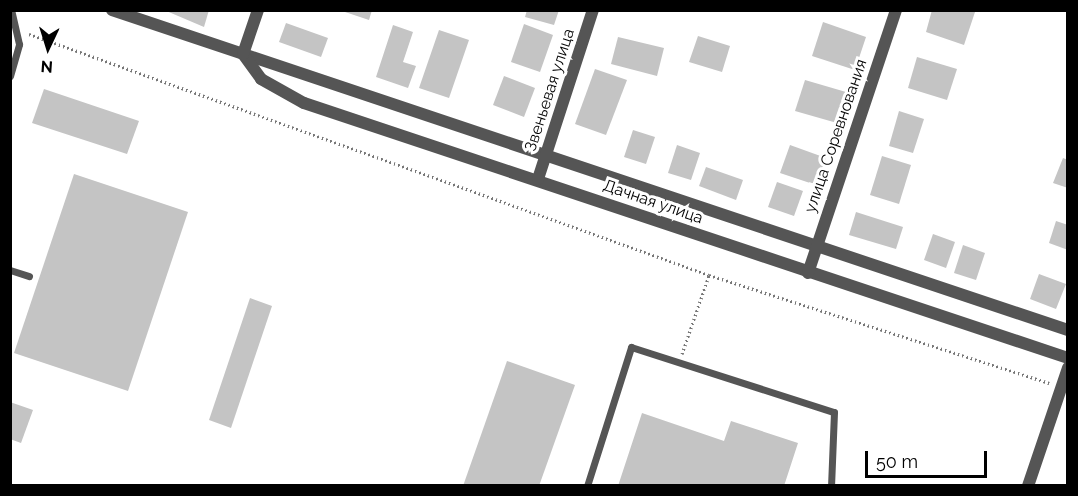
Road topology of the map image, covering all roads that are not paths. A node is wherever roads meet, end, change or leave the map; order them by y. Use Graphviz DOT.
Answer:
graph roads {
  1 [pos="11,10"];
  2 [pos="112,10"];
  3 [pos="258,10"];
  4 [pos="593,10"];
  5 [pos="896,10"];
  6 [pos="243,54"];
  7 [pos="10,76"];
  8 [pos="546,155"];
  9 [pos="538,179"];
  10 [pos="817,246"];
  11 [pos="10,270"];
  12 [pos="808,273"];
  13 [pos="29,276"];
  14 [pos="1068,330"];
  15 [pos="1068,358"];
  16 [pos="1068,368"];
  17 [pos="587,486"];
  18 [pos="831,486"];
  19 [pos="1028,486"];
  1 -- 7 [label="lane"];
  2 -- 6 [label="street, Дачная улица"];
  3 -- 6 [label="street"];
  4 -- 8 [label="street, Звеньевая улица"];
  5 -- 10 [label="street, улица Соревнования"];
  6 -- 8 [label="street, Дачная улица"];
  6 -- 9 [label="street, Дачная улица"];
  8 -- 9 [label="street, Звеньевая улица"];
  8 -- 10 [label="street, Дачная улица"];
  9 -- 12 [label="street, Дачная улица"];
  10 -- 12 [label="street, улица Соревнования"];
  10 -- 14 [label="street, Дачная улица"];
  11 -- 13 [label="lane"];
  12 -- 15 [label="street, Дачная улица"];
  16 -- 19 [label="street"];
  17 -- 18 [label="lane"];
}
